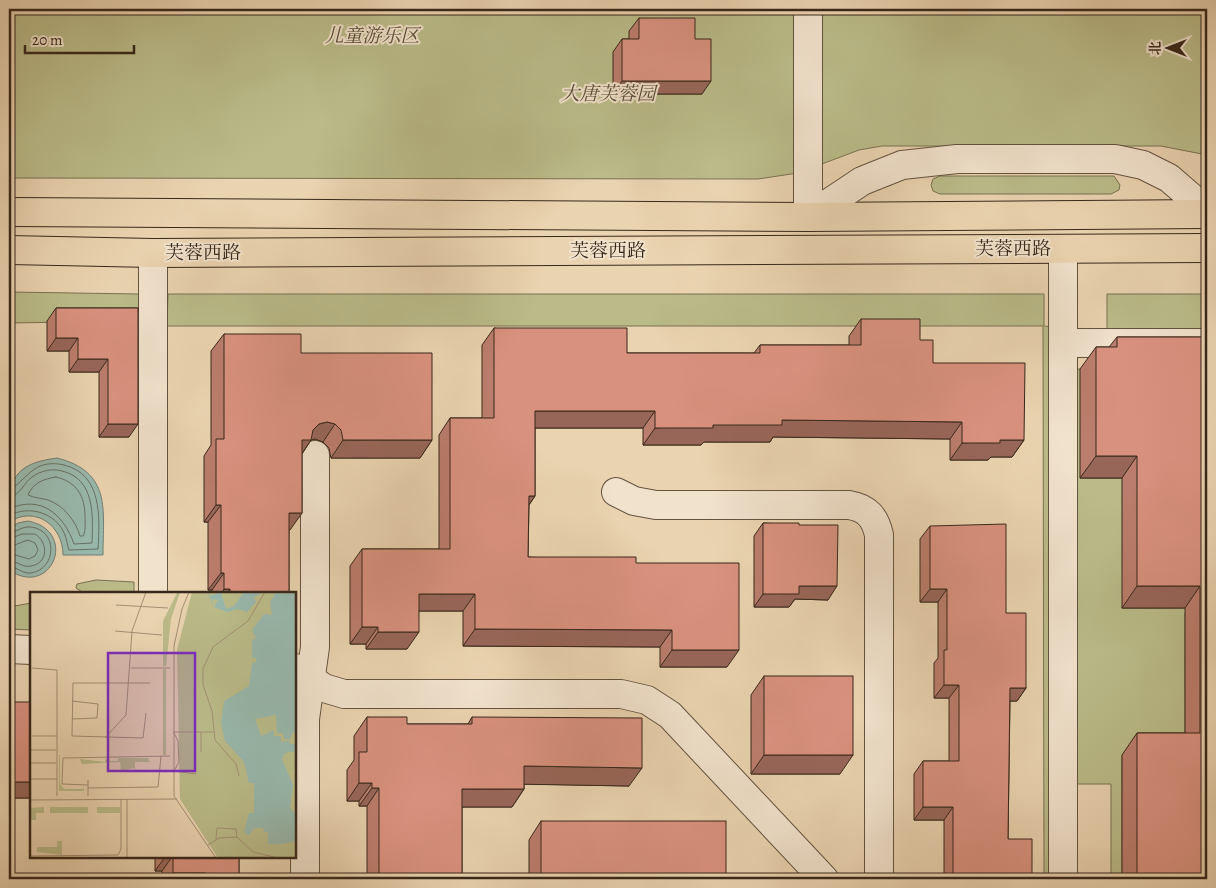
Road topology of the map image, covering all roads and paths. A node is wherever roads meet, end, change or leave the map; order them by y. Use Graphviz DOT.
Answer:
graph roads {
  1 [pos="808,9"];
  2 [pos="9,212"];
  3 [pos="1207,212"];
  4 [pos="808,217"];
  5 [pos="1207,248"];
  6 [pos="1063,249"];
  7 [pos="9,250"];
  8 [pos="154,253"];
  9 [pos="1063,343"];
  10 [pos="1207,343"];
  11 [pos="315,455"];
  12 [pos="616,492"];
  13 [pos="154,592"];
  14 [pos="9,649"];
  15 [pos="30,650"];
  16 [pos="303,674"];
  17 [pos="305,879"];
  18 [pos="824,879"];
  19 [pos="879,879"];
  20 [pos="1063,879"];
  1 -- 4 [label="street"];
  2 -- 4 [label="main road, 芙蓉西路"];
  3 -- 4 [label="main road, 芙蓉西路"];
  3 -- 4 [label="street"];
  5 -- 6 [label="main road, 芙蓉西路"];
  6 -- 8 [label="main road, 芙蓉西路"];
  6 -- 9 [label="street"];
  7 -- 8 [label="main road, 芙蓉西路"];
  8 -- 13 [label="street"];
  9 -- 10 [label="street"];
  9 -- 20 [label="street"];
  11 -- 16 [label="street"];
  12 -- 19 [label="street"];
  14 -- 15 [label="street"];
  16 -- 17 [label="street"];
  16 -- 18 [label="street"];
}
